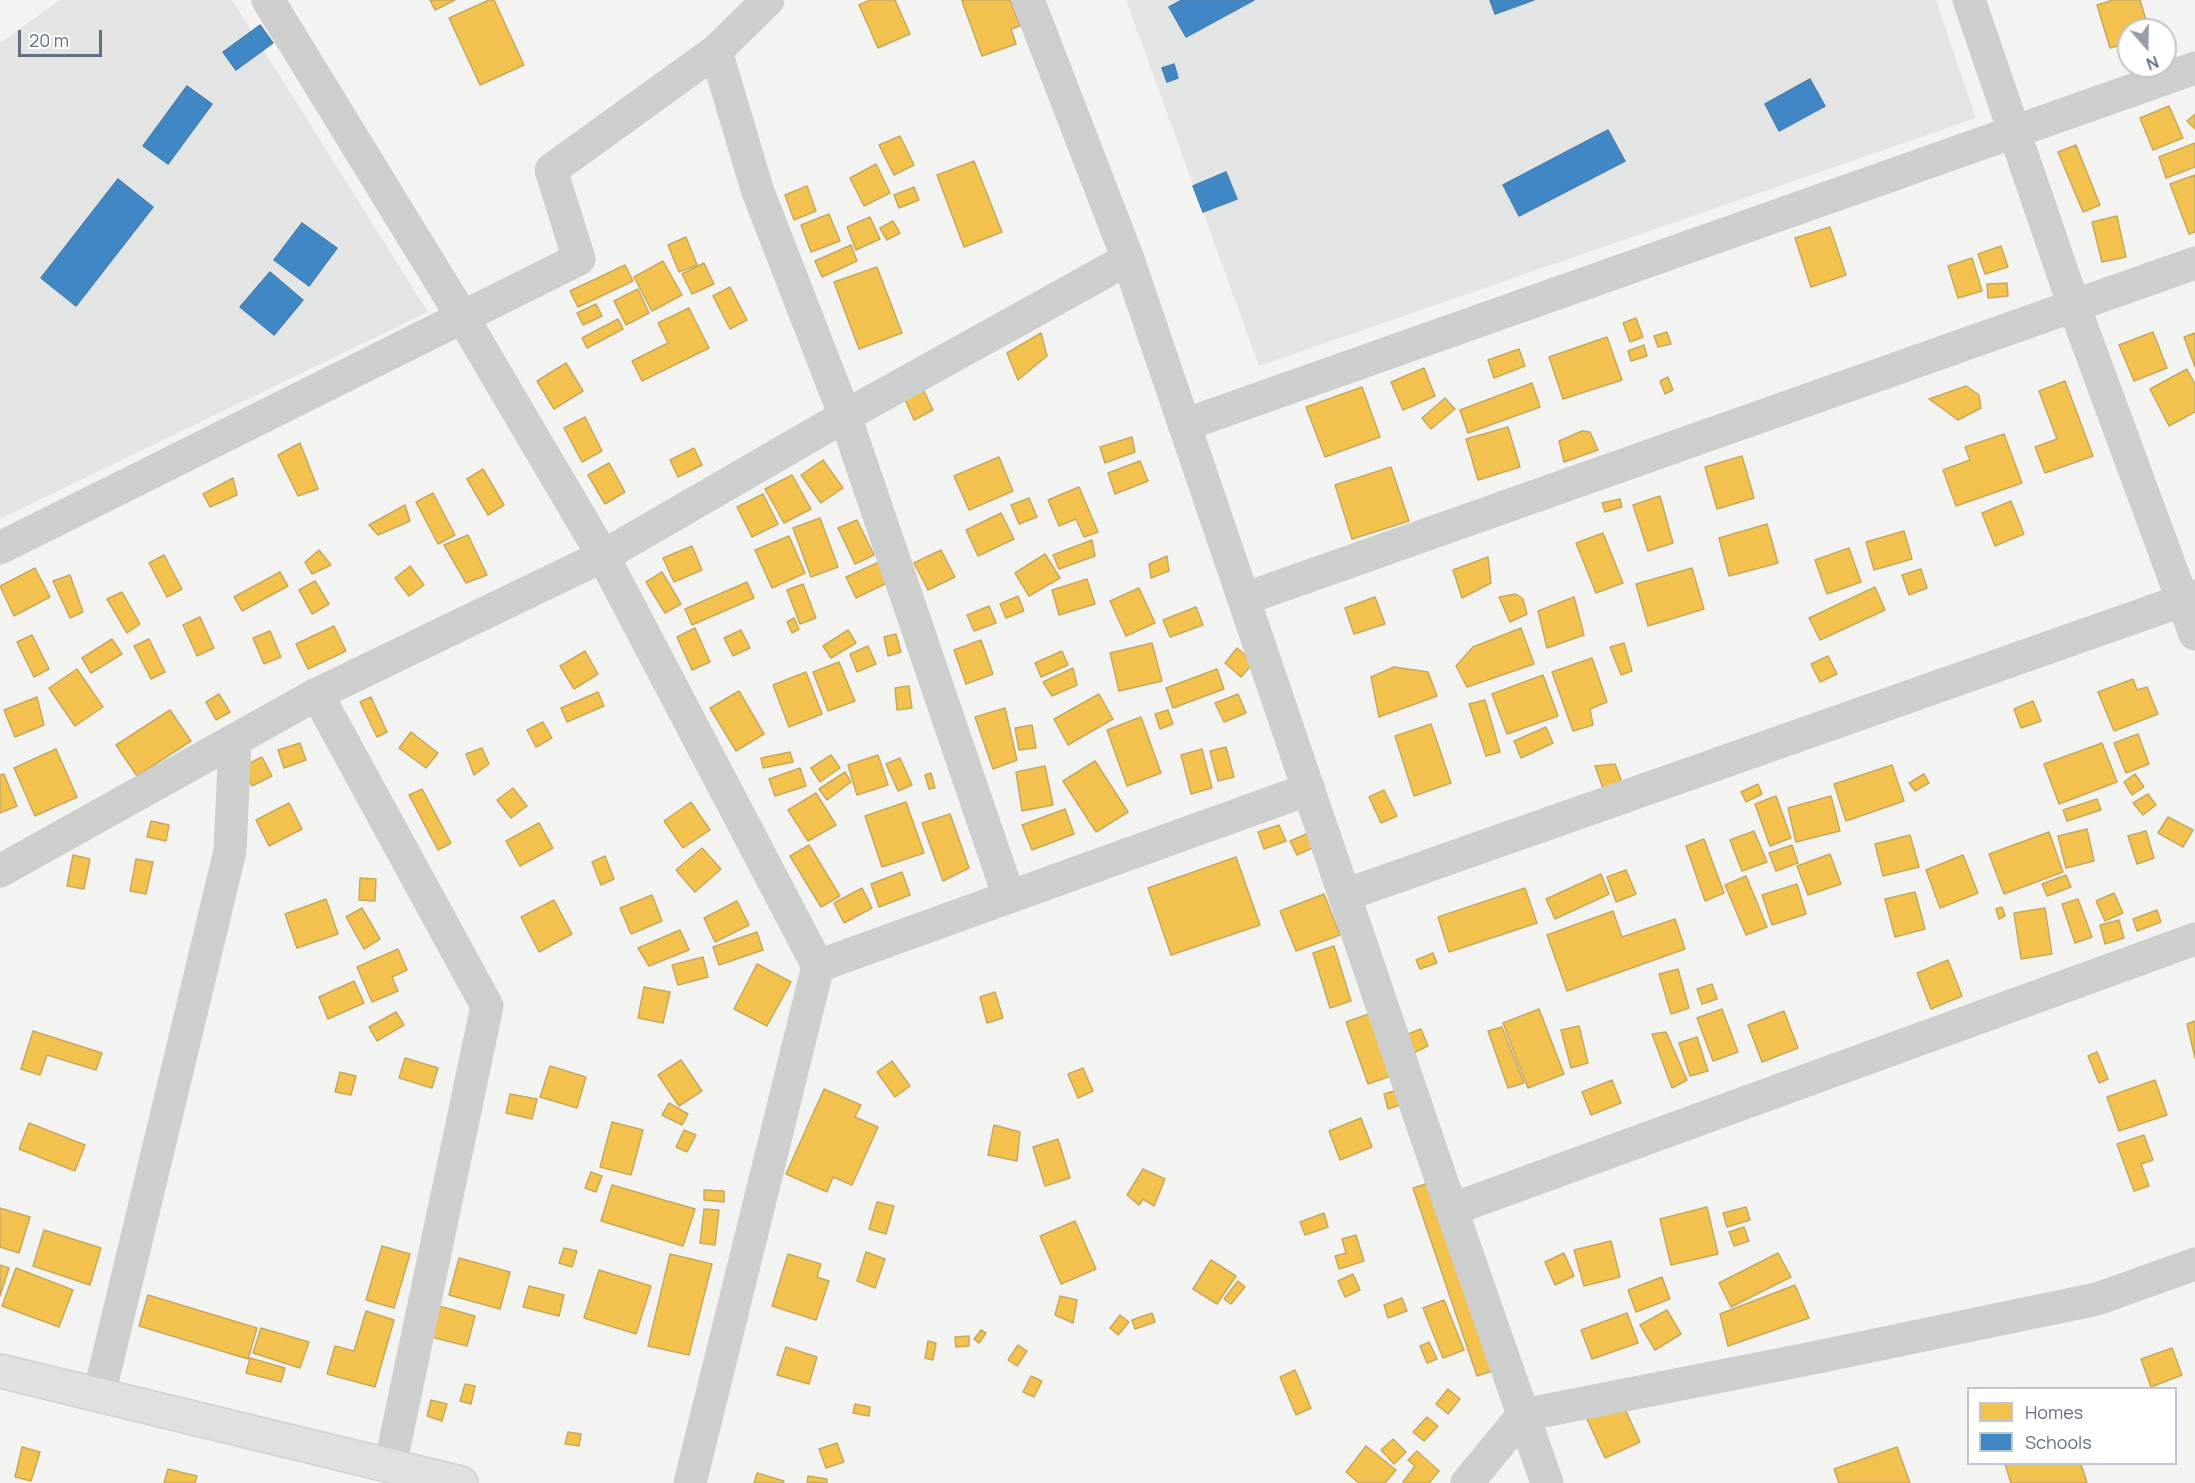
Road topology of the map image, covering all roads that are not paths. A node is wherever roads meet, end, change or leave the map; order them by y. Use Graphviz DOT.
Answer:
graph roads {
  1 [pos="268,0"];
  2 [pos="768,0"];
  3 [pos="1028,0"];
  4 [pos="1969,0"];
  5 [pos="716,51"];
  6 [pos="2195,68"];
  7 [pos="2014,131"];
  8 [pos="1128,259"];
  9 [pos="2195,263"];
  10 [pos="2074,306"];
  11 [pos="463,318"];
  12 [pos="845,416"];
  13 [pos="1184,425"];
  14 [pos="0,548"];
  15 [pos="603,556"];
  16 [pos="2189,598"];
  17 [pos="1244,599"];
  18 [pos="2195,634"];
  19 [pos="317,694"];
  20 [pos="235,741"];
  21 [pos="1309,789"];
  22 [pos="0,870"];
  23 [pos="1345,895"];
  24 [pos="1009,897"];
  25 [pos="2195,939"];
  26 [pos="818,966"];
  27 [pos="1453,1209"];
  28 [pos="2195,1264"];
  29 [pos="0,1371"];
  30 [pos="99,1395"];
  31 [pos="1523,1415"];
  32 [pos="390,1466"];
  33 [pos="461,1483"];
  34 [pos="690,1483"];
  35 [pos="1467,1483"];
  36 [pos="1547,1483"];
  1 -- 11 [label="street"];
  2 -- 5 [label="street"];
  3 -- 8 [label="street"];
  4 -- 7 [label="street"];
  5 -- 11 [label="street"];
  5 -- 12 [label="street"];
  6 -- 7 [label="street"];
  7 -- 10 [label="street"];
  7 -- 13 [label="street"];
  8 -- 12 [label="street"];
  8 -- 13 [label="street"];
  9 -- 10 [label="street"];
  10 -- 16 [label="street"];
  10 -- 17 [label="street"];
  11 -- 14 [label="street"];
  11 -- 15 [label="street"];
  12 -- 15 [label="street"];
  12 -- 24 [label="street"];
  13 -- 17 [label="street"];
  15 -- 19 [label="street"];
  15 -- 26 [label="street"];
  16 -- 18 [label="street"];
  16 -- 23 [label="street"];
  17 -- 21 [label="street"];
  19 -- 20 [label="street"];
  19 -- 32 [label="street"];
  20 -- 22 [label="street"];
  20 -- 30 [label="street"];
  21 -- 23 [label="street"];
  21 -- 24 [label="street"];
  23 -- 27 [label="street"];
  24 -- 26 [label="street"];
  25 -- 27 [label="street"];
  26 -- 34 [label="street"];
  27 -- 31 [label="street"];
  28 -- 31 [label="street"];
  29 -- 30 [label="highway"];
  30 -- 32 [label="highway"];
  31 -- 35 [label="street"];
  31 -- 36 [label="street"];
  32 -- 33 [label="highway"];
}
